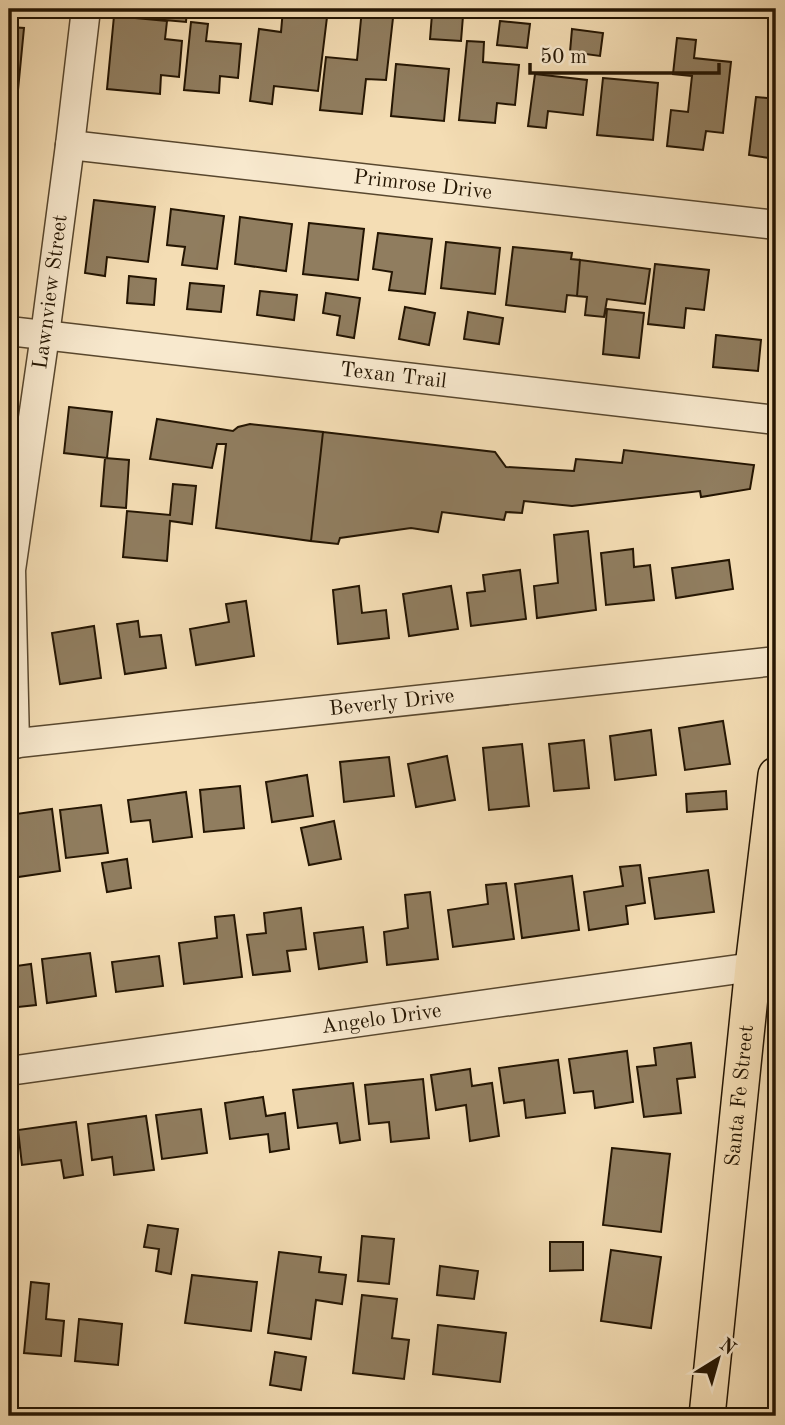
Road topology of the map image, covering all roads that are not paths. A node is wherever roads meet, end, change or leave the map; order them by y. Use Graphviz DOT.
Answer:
graph roads {
  1 [pos="86,9"];
  2 [pos="70,145"];
  3 [pos="776,225"];
  4 [pos="9,331"];
  5 [pos="45,335"];
  6 [pos="776,420"];
  7 [pos="776,662"];
  8 [pos="12,744"];
  9 [pos="775,793"];
  10 [pos="753,968"];
  11 [pos="9,1072"];
  12 [pos="707,1416"];
  1 -- 2 [label="street, Lawnview Street"];
  2 -- 3 [label="street, Primrose Drive"];
  2 -- 5 [label="street, Lawnview Street"];
  4 -- 5 [label="street, Texan Trail"];
  5 -- 6 [label="street, Texan Trail"];
  5 -- 8 [label="street, Lawnview Street"];
  7 -- 8 [label="street, Beverly Drive"];
  9 -- 10 [label="main road, Santa Fe Street"];
  10 -- 11 [label="street, Angelo Drive"];
  10 -- 12 [label="main road, Santa Fe Street"];
}
